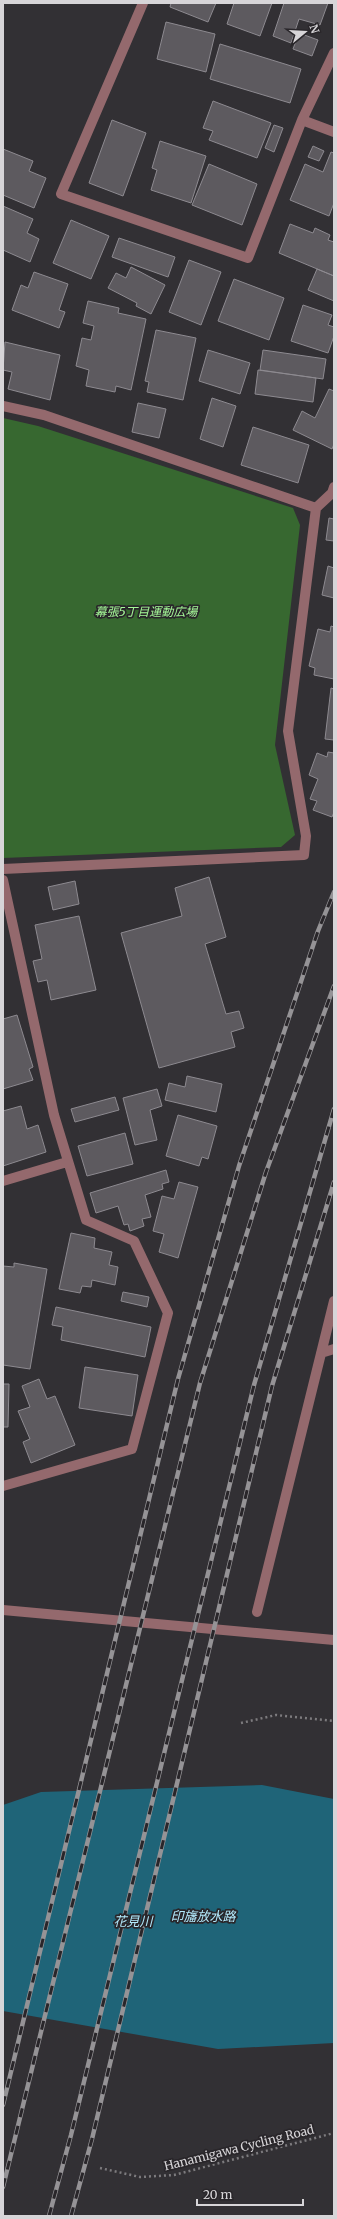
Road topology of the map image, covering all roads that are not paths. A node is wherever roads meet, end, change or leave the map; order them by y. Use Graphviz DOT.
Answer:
graph roads {
  1 [pos="144,3"];
  2 [pos="334,53"];
  3 [pos="302,120"];
  4 [pos="334,132"];
  5 [pos="3,406"];
  6 [pos="334,487"];
  7 [pos="316,508"];
  8 [pos="3,868"];
  9 [pos="3,880"];
  10 [pos="68,1162"];
  11 [pos="3,1181"];
  12 [pos="334,1301"];
  13 [pos="334,1349"];
  14 [pos="321,1353"];
  15 [pos="3,1486"];
  16 [pos="3,1610"];
  17 [pos="257,1612"];
  18 [pos="334,1640"];
  1 -- 3 [label="street"];
  2 -- 3 [label="street"];
  3 -- 4 [label="street"];
  5 -- 7 [label="street"];
  6 -- 7 [label="street"];
  7 -- 8 [label="street"];
  9 -- 10 [label="street"];
  10 -- 11 [label="street"];
  10 -- 15 [label="street"];
  12 -- 14 [label="street"];
  13 -- 14 [label="street"];
  14 -- 17 [label="street"];
  16 -- 18 [label="street"];
}
